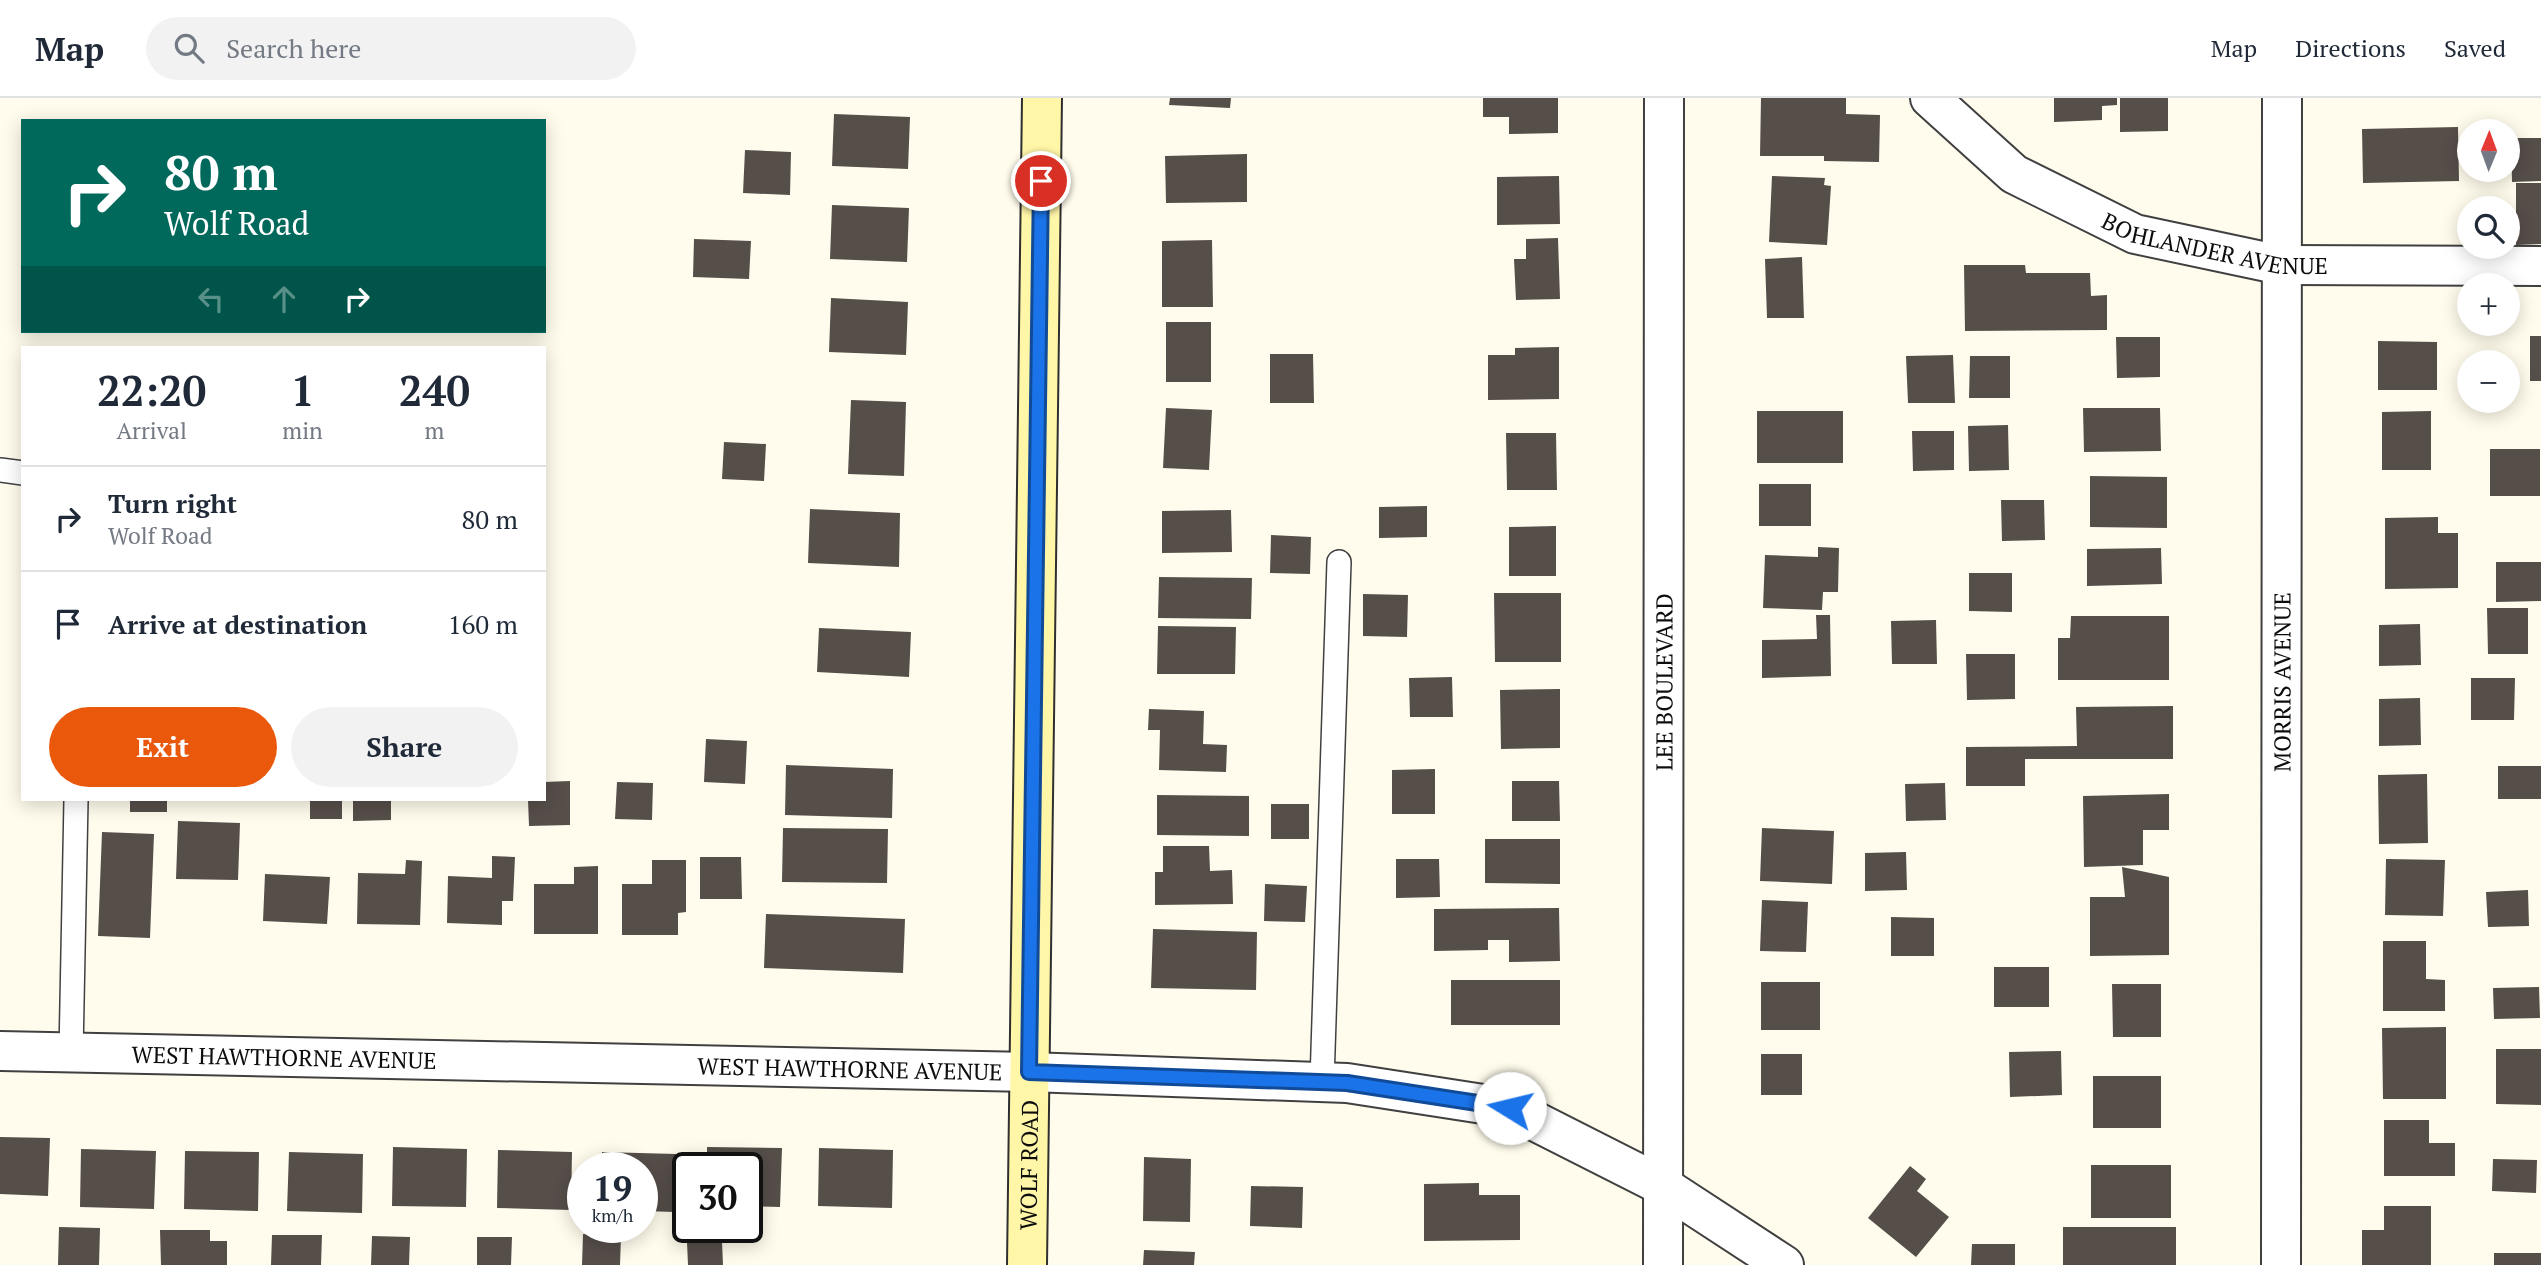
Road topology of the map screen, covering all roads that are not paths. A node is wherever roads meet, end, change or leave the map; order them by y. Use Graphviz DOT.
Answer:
graph roads {
  1 [pos="1042,98"];
  2 [pos="1664,98"];
  3 [pos="1930,98"];
  4 [pos="2282,98"];
  5 [pos="2281,265"];
  6 [pos="2541,266"];
  7 [pos="0,470"];
  8 [pos="21,473"];
  9 [pos="1339,562"];
  10 [pos="76,801"];
  11 [pos="0,1051"];
  12 [pos="71,1053"];
  13 [pos="1029,1072"];
  14 [pos="1322,1082"];
  15 [pos="1663,1186"];
  16 [pos="1027,1265"];
  17 [pos="1663,1265"];
  18 [pos="1784,1265"];
  19 [pos="2281,1265"];
  1 -- 13 [label="main road, WOLF ROAD"];
  2 -- 15 [label="street, LEE BOULEVARD"];
  3 -- 5 [label="street, BOHLANDER AVENUE"];
  4 -- 5 [label="street, MORRIS AVENUE"];
  5 -- 6 [label="street, BOHLANDER AVENUE"];
  5 -- 19 [label="street, MORRIS AVENUE"];
  7 -- 8 [label="lane"];
  9 -- 14 [label="lane"];
  10 -- 12 [label="lane"];
  11 -- 12 [label="street, WEST HAWTHORNE AVENUE"];
  12 -- 13 [label="street, WEST HAWTHORNE AVENUE"];
  13 -- 14 [label="street, WEST HAWTHORNE AVENUE"];
  13 -- 16 [label="main road, WOLF ROAD"];
  14 -- 15 [label="street, WEST HAWTHORNE AVENUE"];
  15 -- 17 [label="street, LEE BOULEVARD"];
  15 -- 18 [label="street, WEST HAWTHORNE AVENUE"];
}
